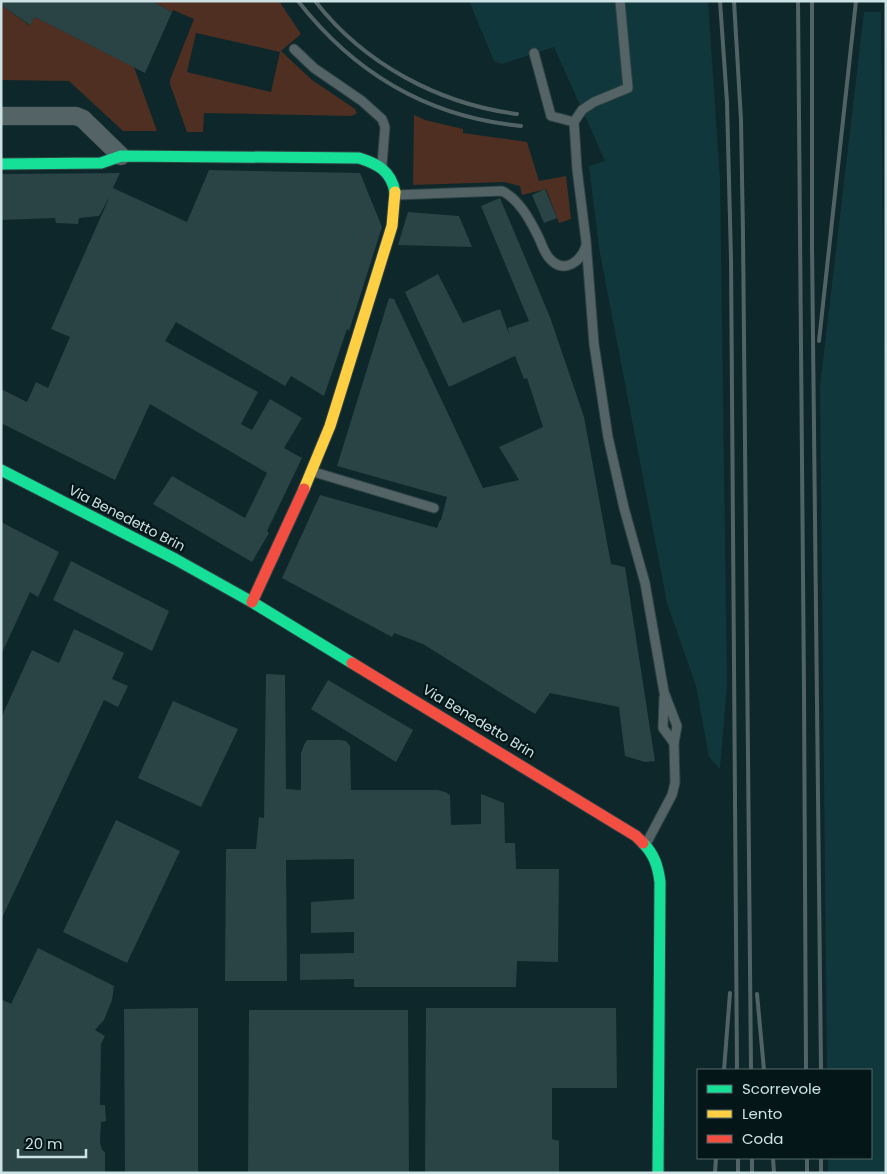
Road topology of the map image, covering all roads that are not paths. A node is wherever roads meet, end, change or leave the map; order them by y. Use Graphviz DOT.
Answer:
graph roads {
  1 [pos="620,1"];
  2 [pos="294,49"];
  3 [pos="534,53"];
  4 [pos="1,116"];
  5 [pos="574,122"];
  6 [pos="121,156"];
  7 [pos="1,164"];
  8 [pos="382,165"];
  9 [pos="396,196"];
  10 [pos="586,241"];
  11 [pos="1,470"];
  12 [pos="312,472"];
  13 [pos="434,508"];
  14 [pos="252,602"];
  15 [pos="664,692"];
  16 [pos="674,743"];
  17 [pos="646,844"];
  18 [pos="658,1173"];
  1 -- 5 [label="lane"];
  2 -- 8 [label="lane"];
  3 -- 5 [label="lane"];
  4 -- 6 [label="street"];
  5 -- 10 [label="lane"];
  6 -- 7 [label="street"];
  6 -- 8 [label="street"];
  8 -- 9 [label="street"];
  9 -- 10 [label="lane"];
  9 -- 12 [label="street"];
  10 -- 15 [label="lane"];
  11 -- 14 [label="street, Via Benedetto Brin"];
  12 -- 13 [label="lane"];
  12 -- 14 [label="street"];
  14 -- 17 [label="street, Via Benedetto Brin"];
  15 -- 16 [label="lane"];
  15 -- 16 [label="lane"];
  16 -- 17 [label="lane"];
  17 -- 18 [label="street, Via Benedetto Brin"];
}
